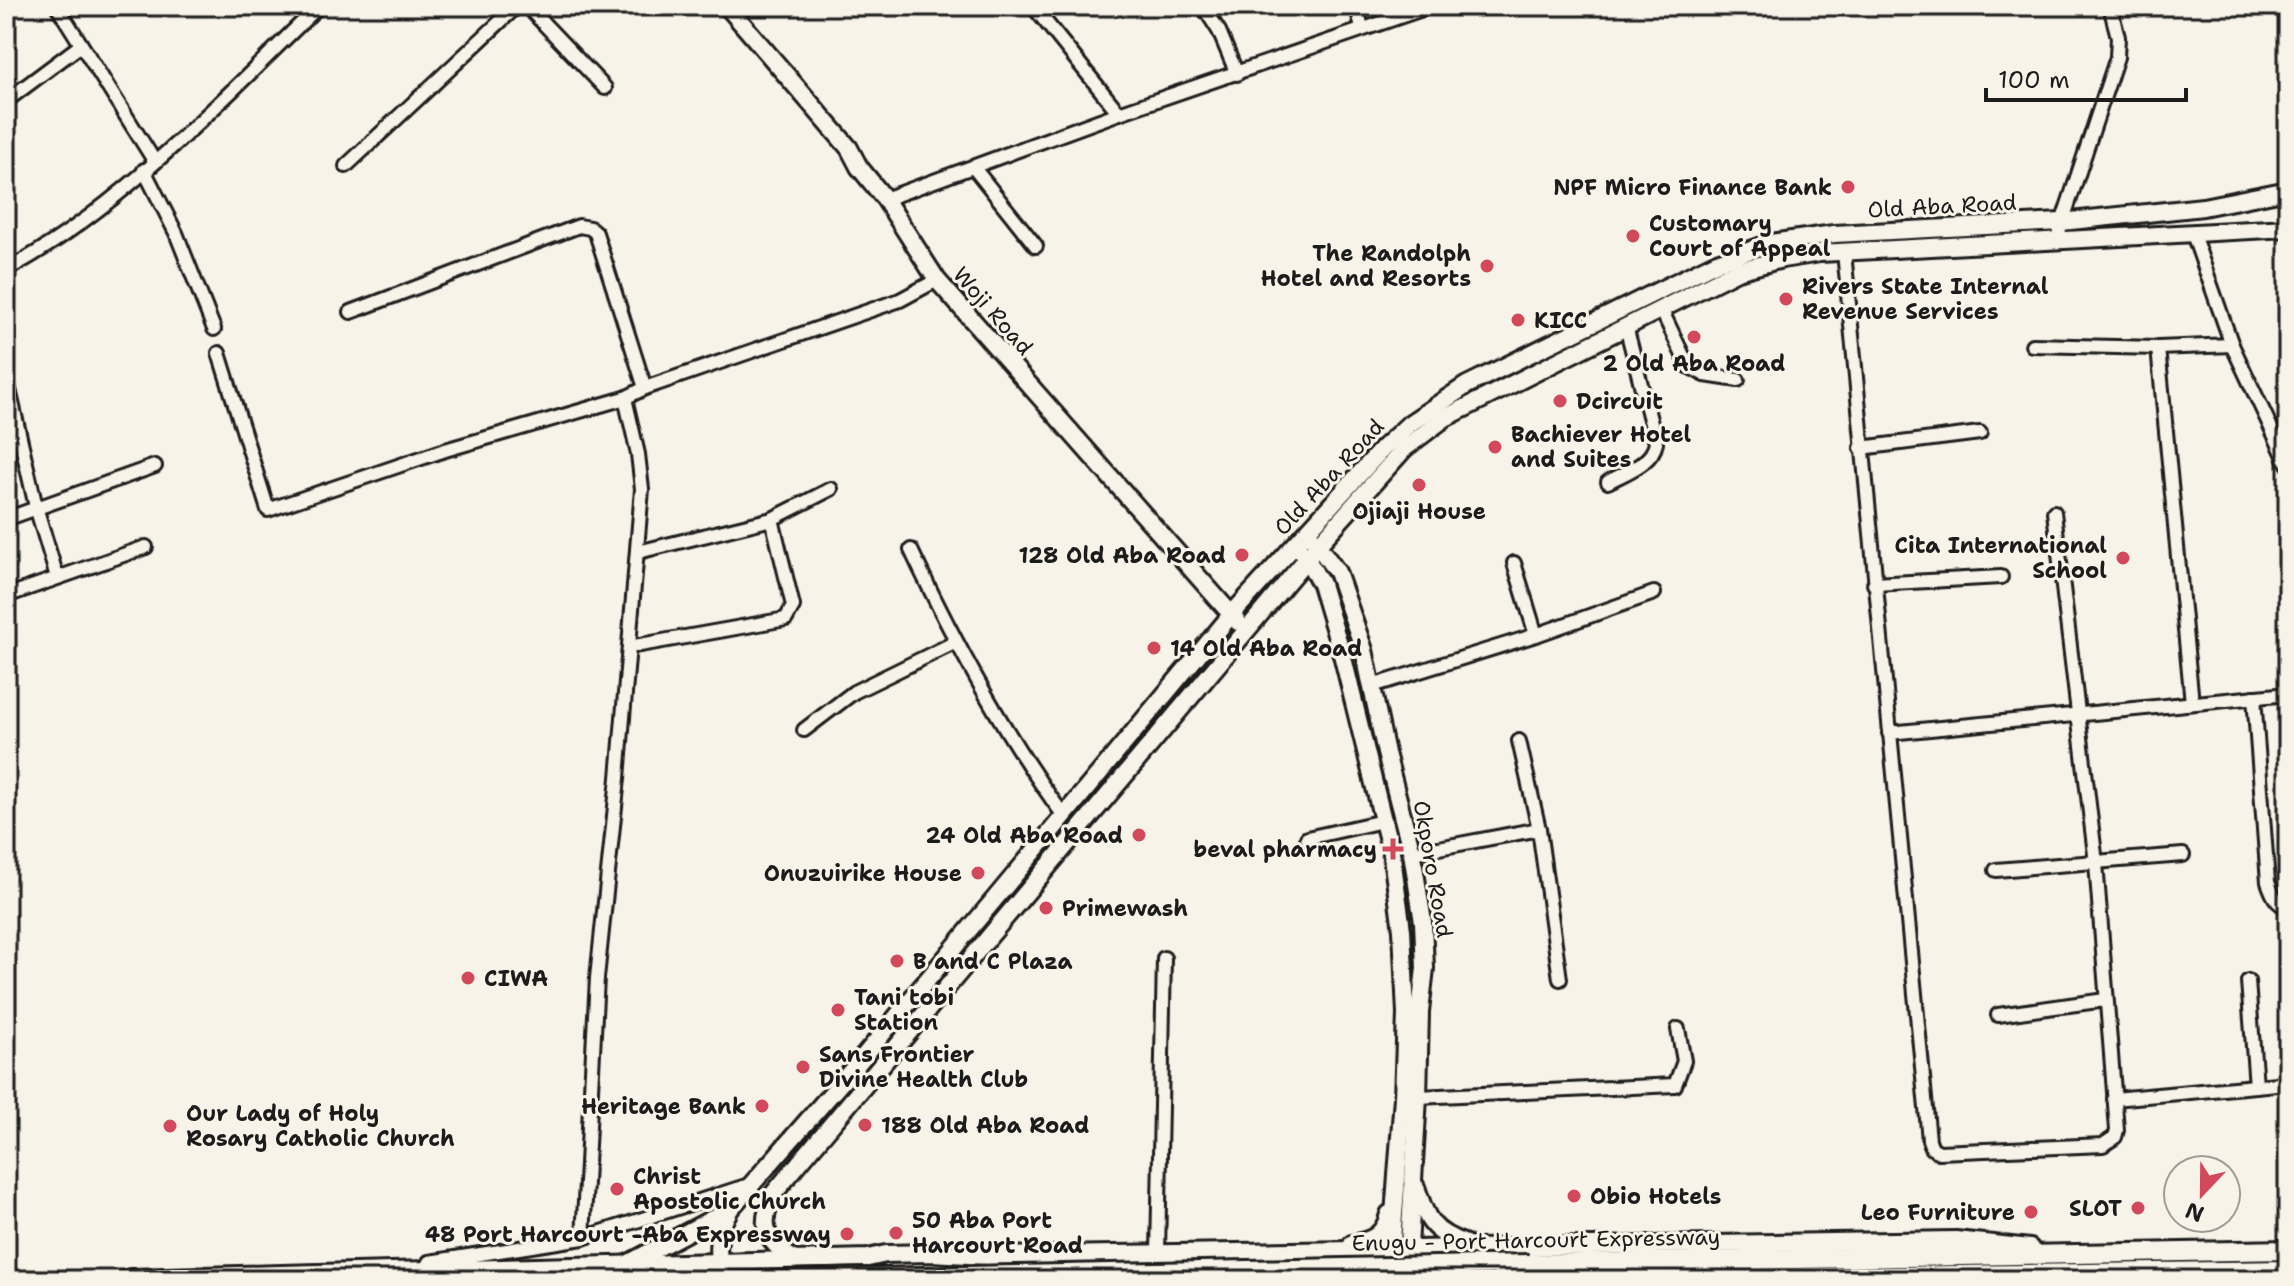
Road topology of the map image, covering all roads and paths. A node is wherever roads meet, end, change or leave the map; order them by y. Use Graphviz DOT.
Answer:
graph roads {
  1 [pos="57,6"];
  2 [pos="319,6"];
  3 [pos="517,6"];
  4 [pos="527,6"];
  5 [pos="727,6"];
  6 [pos="1033,6"];
  7 [pos="1203,6"];
  8 [pos="1357,6"];
  9 [pos="1431,6"];
  10 [pos="2110,6"];
  11 [pos="1362,29"];
  12 [pos="81,45"];
  13 [pos="1237,74"];
  14 [pos="605,88"];
  15 [pos="6,101"];
  16 [pos="1119,113"];
  17 [pos="150,166"];
  18 [pos="346,166"];
  19 [pos="974,168"];
  20 [pos="2288,190"];
  21 [pos="885,199"];
  22 [pos="2061,222"];
  23 [pos="2288,228"];
  24 [pos="2193,234"];
  25 [pos="2056,241"];
  26 [pos="1036,246"];
  27 [pos="1844,252"];
  28 [pos="6,270"];
  29 [pos="937,280"];
  30 [pos="1661,309"];
  31 [pos="351,312"];
  32 [pos="1626,326"];
  33 [pos="214,329"];
  34 [pos="2032,345"];
  35 [pos="2232,345"];
  36 [pos="2158,348"];
  37 [pos="219,353"];
  38 [pos="6,376"];
  39 [pos="1738,380"];
  40 [pos="645,388"];
  41 [pos="625,398"];
  42 [pos="1980,433"];
  43 [pos="1861,448"];
  44 [pos="2288,464"];
  45 [pos="155,466"];
  46 [pos="1608,482"];
  47 [pos="831,489"];
  48 [pos="36,507"];
  49 [pos="2054,512"];
  50 [pos="6,519"];
  51 [pos="772,519"];
  52 [pos="1308,545"];
  53 [pos="146,547"];
  54 [pos="911,550"];
  55 [pos="638,552"];
  56 [pos="1514,563"];
  57 [pos="57,577"];
  58 [pos="2001,577"];
  59 [pos="1874,584"];
  60 [pos="1654,593"];
  61 [pos="6,596"];
  62 [pos="1231,615"];
  63 [pos="1245,630"];
  64 [pos="1536,635"];
  65 [pos="956,642"];
  66 [pos="629,647"];
  67 [pos="1372,686"];
  68 [pos="2288,694"];
  69 [pos="2254,697"];
  70 [pos="2192,703"];
  71 [pos="2080,714"];
  72 [pos="804,730"];
  73 [pos="1889,733"];
  74 [pos="1519,741"];
  75 [pos="1064,816"];
  76 [pos="1383,821"];
  77 [pos="1539,829"];
  78 [pos="1307,838"];
  79 [pos="1412,853"];
  80 [pos="2183,855"];
  81 [pos="2096,863"];
  82 [pos="1996,870"];
  83 [pos="2288,907"];
  84 [pos="1164,958"];
  85 [pos="1560,979"];
  86 [pos="2248,981"];
  87 [pos="2105,1000"];
  88 [pos="1998,1015"];
  89 [pos="1678,1029"];
  90 [pos="2288,1083"];
  91 [pos="2256,1086"];
  92 [pos="1418,1097"];
  93 [pos="2114,1099"];
  94 [pos="1405,1183"];
  95 [pos="752,1184"];
  96 [pos="730,1209"];
  97 [pos="583,1238"];
  98 [pos="1478,1248"];
  99 [pos="1401,1249"];
  100 [pos="1322,1250"];
  101 [pos="2288,1250"];
  102 [pos="1158,1253"];
  103 [pos="2084,1255"];
  104 [pos="868,1258"];
  105 [pos="717,1260"];
  106 [pos="794,1260"];
  107 [pos="627,1264"];
  108 [pos="425,1270"];
  109 [pos="2288,1270"];
  110 [pos="2059,1275"];
  111 [pos="2111,1277"];
  112 [pos="125,1280"];
  113 [pos="722,1280"];
  114 [pos="784,1280"];
  115 [pos="924,1280"];
  116 [pos="1389,1280"];
  117 [pos="1407,1280"];
  118 [pos="1637,1280"];
  119 [pos="2026,1280"];
  1 -- 12 [label="street"];
  2 -- 17 [label="street"];
  3 -- 18 [label="street"];
  4 -- 14 [label="street"];
  5 -- 21 [label="main road, Woji Road"];
  6 -- 16 [label="street"];
  7 -- 13 [label="street"];
  8 -- 11 [label="street"];
  9 -- 11 [label="street"];
  10 -- 22 [label="street"];
  11 -- 13 [label="street"];
  12 -- 15 [label="street"];
  12 -- 17 [label="street"];
  13 -- 16 [label="street"];
  16 -- 19 [label="street"];
  17 -- 28 [label="street"];
  17 -- 33 [label="street"];
  19 -- 21 [label="street"];
  19 -- 26 [label="street"];
  20 -- 22 [label="main road, Old Aba Road"];
  21 -- 29 [label="main road, Woji Road"];
  22 -- 25 [label="street"];
  22 -- 52 [label="main road, Old Aba Road"];
  23 -- 24 [label="main road, Old Aba Road"];
  24 -- 25 [label="main road, Old Aba Road"];
  24 -- 35 [label="street"];
  25 -- 27 [label="main road, Old Aba Road"];
  27 -- 30 [label="main road, Old Aba Road"];
  27 -- 43 [label="street"];
  29 -- 40 [label="street"];
  29 -- 62 [label="main road, Woji Road"];
  30 -- 32 [label="main road, Old Aba Road"];
  30 -- 39 [label="street"];
  31 -- 40 [label="street"];
  32 -- 46 [label="street"];
  32 -- 52 [label="main road, Old Aba Road"];
  34 -- 36 [label="street"];
  35 -- 36 [label="street"];
  35 -- 44 [label="street"];
  36 -- 70 [label="street"];
  37 -- 41 [label="street"];
  38 -- 48 [label="street"];
  40 -- 41 [label="street"];
  41 -- 55 [label="street"];
  42 -- 43 [label="street"];
  43 -- 59 [label="street"];
  45 -- 48 [label="street"];
  47 -- 51 [label="street"];
  48 -- 50 [label="street"];
  48 -- 57 [label="street"];
  49 -- 71 [label="street"];
  51 -- 55 [label="street"];
  51 -- 66 [label="street"];
  52 -- 62 [label="main road, Old Aba Road"];
  52 -- 63 [label="main road, Old Aba Road"];
  52 -- 67 [label="main road, Okporo Road"];
  52 -- 76 [label="main road, Okporo Road"];
  53 -- 57 [label="street"];
  54 -- 65 [label="street"];
  55 -- 66 [label="street"];
  56 -- 64 [label="street"];
  57 -- 61 [label="street"];
  58 -- 59 [label="street"];
  59 -- 73 [label="street"];
  60 -- 64 [label="street"];
  62 -- 63 [label="main road, Woji Road"];
  62 -- 75 [label="main road, Old Aba Road"];
  63 -- 106 [label="main road, Old Aba Road"];
  64 -- 67 [label="street"];
  65 -- 72 [label="street"];
  65 -- 75 [label="street"];
  66 -- 97 [label="street"];
  67 -- 79 [label="main road, Okporo Road"];
  68 -- 69 [label="street"];
  69 -- 70 [label="street"];
  69 -- 83 [label="street"];
  70 -- 71 [label="street"];
  71 -- 73 [label="street"];
  71 -- 81 [label="street"];
  73 -- 93 [label="street"];
  74 -- 77 [label="street"];
  75 -- 95 [label="main road, Old Aba Road"];
  76 -- 78 [label="street"];
  76 -- 94 [label="main road, Okporo Road"];
  77 -- 79 [label="street"];
  77 -- 85 [label="street"];
  79 -- 92 [label="main road, Okporo Road"];
  80 -- 81 [label="street"];
  81 -- 82 [label="street"];
  81 -- 87 [label="street"];
  84 -- 102 [label="street"];
  86 -- 91 [label="street"];
  87 -- 88 [label="street"];
  87 -- 93 [label="street"];
  89 -- 92 [label="street"];
  90 -- 91 [label="street"];
  91 -- 93 [label="street"];
  92 -- 94 [label="main road, Okporo Road"];
  94 -- 98 [label="main road"];
  94 -- 99 [label="main road, Okporo Road"];
  94 -- 100 [label="main road"];
  95 -- 96 [label="main road, Old Aba Road"];
  95 -- 97 [label="street"];
  96 -- 105 [label="main road, Old Aba Road"];
  96 -- 107 [label="main road"];
  97 -- 108 [label="street"];
  98 -- 99 [label="main road"];
  98 -- 103 [label="main road"];
  99 -- 100 [label="main road"];
  99 -- 116 [label="main road, Okporo Road"];
  99 -- 117 [label="main road, Okporo Road"];
  100 -- 102 [label="main road"];
  101 -- 103 [label="highway, Enugu - Port Harcourt Expressway"];
  102 -- 104 [label="main road"];
  103 -- 114 [label="highway, Enugu - Port Harcourt Expressway, bridge"];
  104 -- 106 [label="main road"];
  104 -- 115 [label="main road"];
  105 -- 106 [label="main road"];
  105 -- 107 [label="main road"];
  105 -- 113 [label="main road, Old Aba Road"];
  107 -- 108 [label="main road"];
  108 -- 112 [label="main road"];
  109 -- 111 [label="highway, Enugu - Port Harcourt Expressway"];
  110 -- 111 [label="highway, Enugu - Port Harcourt Expressway"];
  110 -- 118 [label="highway, Enugu - Port Harcourt Expressway"];
  110 -- 119 [label="main road"];
}
